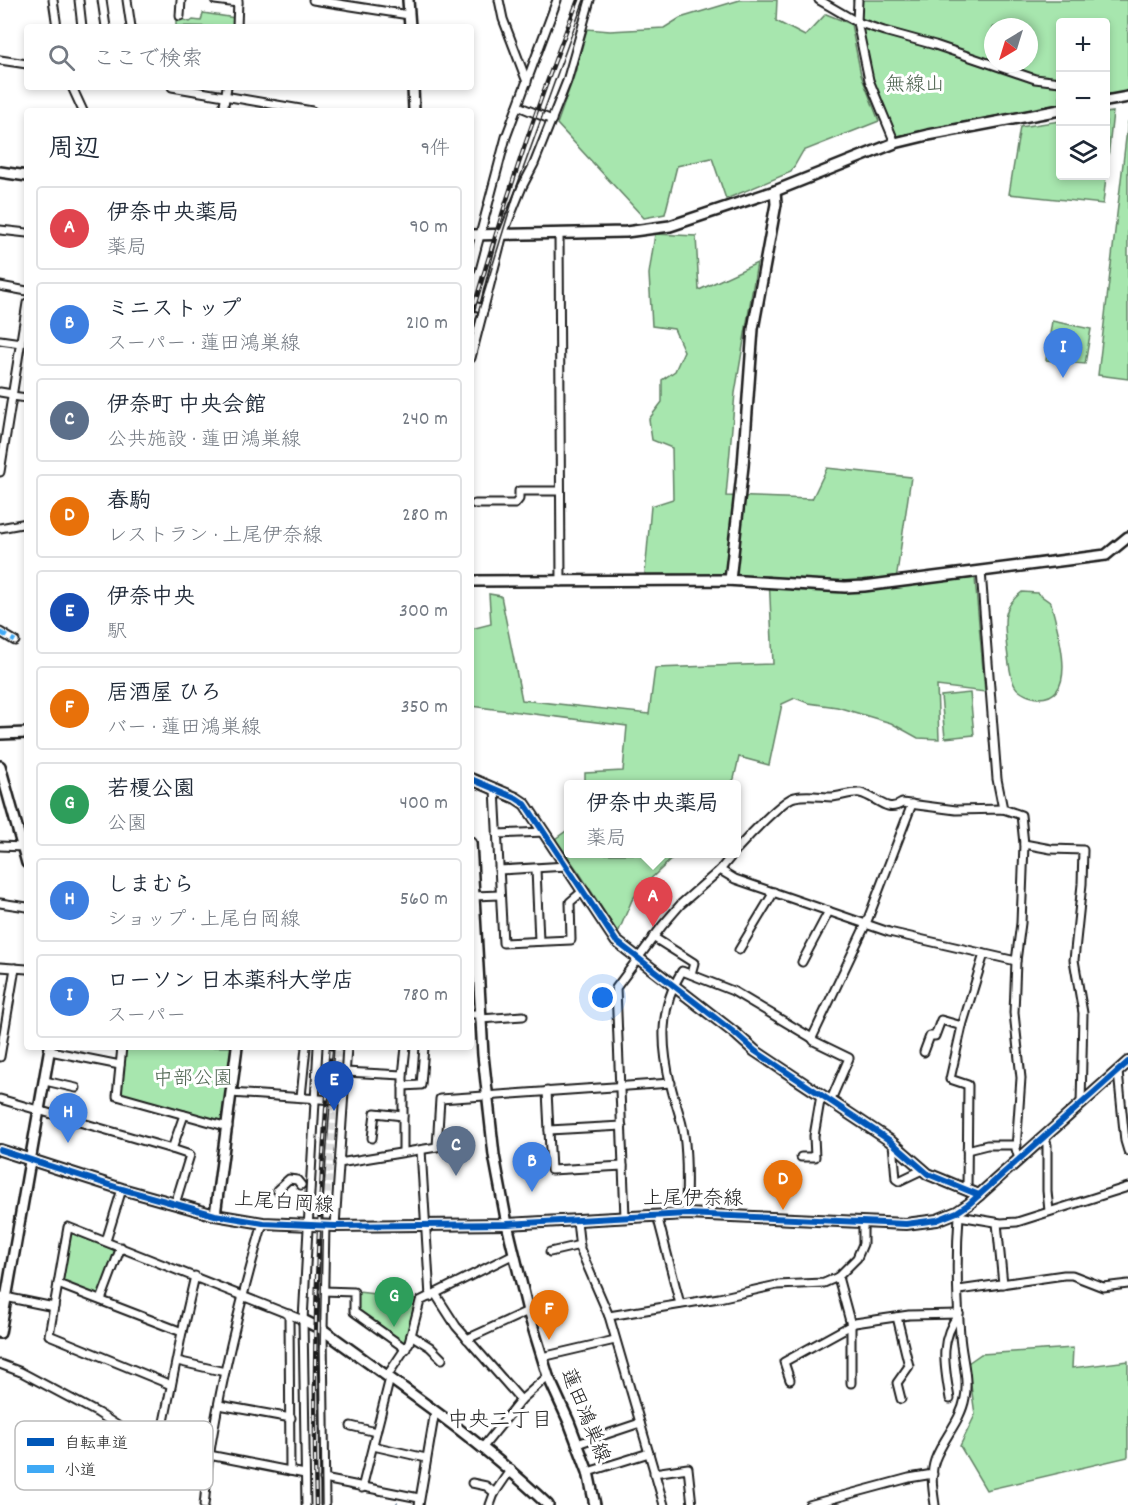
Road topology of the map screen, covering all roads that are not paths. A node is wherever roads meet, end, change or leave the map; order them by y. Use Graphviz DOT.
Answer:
graph roads {
  1 [pos="54,0"];
  2 [pos="79,0"];
  3 [pos="102,0"];
  4 [pos="127,0"];
  5 [pos="181,0"];
  6 [pos="215,0"];
  7 [pos="313,0"];
  8 [pos="408,0"];
  9 [pos="499,0"];
  10 [pos="557,0"];
  11 [pos="590,0"];
  12 [pos="819,0"];
  13 [pos="858,0"];
  14 [pos="238,1"];
  15 [pos="409,15"];
  16 [pos="180,16"];
  17 [pos="857,22"];
  18 [pos="57,24"];
  19 [pos="82,24"];
  20 [pos="106,24"];
  21 [pos="131,24"];
  22 [pos="237,24"];
  23 [pos="410,24"];
  24 [pos="0,60"];
  25 [pos="24,64"];
  26 [pos="527,82"];
  27 [pos="1056,82"];
  28 [pos="73,90"];
  29 [pos="190,90"];
  30 [pos="226,90"];
  31 [pos="413,90"];
  32 [pos="225,96"];
  33 [pos="1128,97"];
  34 [pos="1110,99"];
  35 [pos="518,106"];
  36 [pos="82,108"];
  37 [pos="223,108"];
  38 [pos="295,108"];
  39 [pos="414,108"];
  40 [pos="1056,111"];
  41 [pos="552,120"];
  42 [pos="895,143"];
  43 [pos="0,172"];
  44 [pos="24,176"];
  45 [pos="775,191"];
  46 [pos="0,230"];
  47 [pos="24,233"];
  48 [pos="559,233"];
  49 [pos="503,234"];
  50 [pos="476,235"];
  51 [pos="0,286"];
  52 [pos="24,290"];
  53 [pos="474,306"];
  54 [pos="484,309"];
  55 [pos="24,323"];
  56 [pos="0,340"];
  57 [pos="21,343"];
  58 [pos="474,347"];
  59 [pos="0,392"];
  60 [pos="12,395"];
  61 [pos="24,397"];
  62 [pos="2,445"];
  63 [pos="0,472"];
  64 [pos="560,491"];
  65 [pos="475,504"];
  66 [pos="24,524"];
  67 [pos="0,528"];
  68 [pos="1128,537"];
  69 [pos="981,570"];
  70 [pos="730,580"];
  71 [pos="474,581"];
  72 [pos="561,582"];
  73 [pos="0,632"];
  74 [pos="15,641"];
  75 [pos="0,734"];
  76 [pos="24,734"];
  77 [pos="0,766"];
  78 [pos="474,780"];
  79 [pos="2,785"];
  80 [pos="495,789"];
  81 [pos="912,804"];
  82 [pos="1003,809"];
  83 [pos="545,832"];
  84 [pos="497,834"];
  85 [pos="741,844"];
  86 [pos="1024,844"];
  87 [pos="0,846"];
  88 [pos="23,847"];
  89 [pos="24,851"];
  90 [pos="730,858"];
  91 [pos="567,866"];
  92 [pos="536,869"];
  93 [pos="499,870"];
  94 [pos="720,870"];
  95 [pos="583,891"];
  96 [pos="774,892"];
  97 [pos="500,895"];
  98 [pos="474,896"];
  99 [pos="0,903"];
  100 [pos="24,907"];
  101 [pos="829,911"];
  102 [pos="866,924"];
  103 [pos="654,937"];
  104 [pos="539,941"];
  105 [pos="739,950"];
  106 [pos="984,954"];
  107 [pos="638,959"];
  108 [pos="1016,961"];
  109 [pos="802,962"];
  110 [pos="0,967"];
  111 [pos="475,967"];
  112 [pos="15,968"];
  113 [pos="24,969"];
  114 [pos="691,974"];
  115 [pos="673,986"];
  116 [pos="477,1016"];
  117 [pos="523,1016"];
  118 [pos="962,1026"];
  119 [pos="812,1038"];
  120 [pos="50,1050"];
  121 [pos="54,1050"];
  122 [pos="122,1050"];
  123 [pos="237,1050"];
  124 [pos="306,1050"];
  125 [pos="318,1050"];
  126 [pos="347,1050"];
  127 [pos="406,1050"];
  128 [pos="424,1050"];
  129 [pos="924,1052"];
  130 [pos="0,1057"];
  131 [pos="1128,1062"];
  132 [pos="120,1065"];
  133 [pos="1118,1071"];
  134 [pos="345,1072"];
  135 [pos="403,1076"];
  136 [pos="45,1081"];
  137 [pos="671,1083"];
  138 [pos="403,1086"];
  139 [pos="620,1086"];
  140 [pos="76,1088"];
  141 [pos="547,1091"];
  142 [pos="231,1093"];
  143 [pos="486,1095"];
  144 [pos="820,1095"];
  145 [pos="301,1097"];
  146 [pos="0,1099"];
  147 [pos="314,1099"];
  148 [pos="334,1100"];
  149 [pos="830,1102"];
  150 [pos="1081,1104"];
  151 [pos="39,1108"];
  152 [pos="183,1115"];
  153 [pos="403,1116"];
  154 [pos="622,1126"];
  155 [pos="228,1127"];
  156 [pos="549,1130"];
  157 [pos="1044,1136"];
  158 [pos="372,1137"];
  159 [pos="893,1143"];
  160 [pos="1017,1145"];
  161 [pos="172,1149"];
  162 [pos="0,1150"];
  163 [pos="421,1150"];
  164 [pos="967,1150"];
  165 [pos="1128,1151"];
  166 [pos="403,1152"];
  167 [pos="801,1157"];
  168 [pos="1018,1159"];
  169 [pos="31,1160"];
  170 [pos="339,1163"];
  171 [pos="623,1166"];
  172 [pos="922,1170"];
  173 [pos="301,1185"];
  174 [pos="1128,1187"];
  175 [pos="122,1189"];
  176 [pos="277,1190"];
  177 [pos="967,1190"];
  178 [pos="978,1195"];
  179 [pos="175,1204"];
  180 [pos="1049,1211"];
  181 [pos="686,1214"];
  182 [pos="958,1214"];
  183 [pos="215,1215"];
  184 [pos="657,1215"];
  185 [pos="625,1217"];
  186 [pos="577,1221"];
  187 [pos="997,1222"];
  188 [pos="263,1223"];
  189 [pos="863,1223"];
  190 [pos="507,1224"];
  191 [pos="308,1225"];
  192 [pos="425,1225"];
  193 [pos="330,1226"];
  194 [pos="106,1241"];
  195 [pos="580,1245"];
  196 [pos="121,1247"];
  197 [pos="550,1252"];
  198 [pos="514,1254"];
  199 [pos="195,1276"];
  200 [pos="838,1277"];
  201 [pos="58,1284"];
  202 [pos="1003,1284"];
  203 [pos="1128,1284"];
  204 [pos="959,1290"];
  205 [pos="323,1291"];
  206 [pos="242,1295"];
  207 [pos="3,1296"];
  208 [pos="433,1296"];
  209 [pos="101,1300"];
  210 [pos="680,1304"];
  211 [pos="54,1307"];
  212 [pos="528,1311"];
  213 [pos="289,1314"];
  214 [pos="959,1314"];
  215 [pos="609,1316"];
  216 [pos="897,1317"];
  217 [pos="303,1320"];
  218 [pos="852,1325"];
  219 [pos="323,1330"];
  220 [pos="182,1332"];
  221 [pos="0,1334"];
  222 [pos="411,1335"];
  223 [pos="466,1339"];
  224 [pos="615,1340"];
  225 [pos="406,1349"];
  226 [pos="542,1358"];
  227 [pos="442,1359"];
  228 [pos="177,1361"];
  229 [pos="0,1364"];
  230 [pos="225,1372"];
  231 [pos="548,1376"];
  232 [pos="389,1377"];
  233 [pos="790,1380"];
  234 [pos="851,1383"];
  235 [pos="171,1385"];
  236 [pos="901,1399"];
  237 [pos="950,1399"];
  238 [pos="521,1400"];
  239 [pos="219,1405"];
  240 [pos="435,1411"];
  241 [pos="291,1418"];
  242 [pos="110,1421"];
  243 [pos="164,1421"];
  244 [pos="640,1423"];
  245 [pos="351,1426"];
  246 [pos="376,1432"];
  247 [pos="213,1435"];
  248 [pos="577,1444"];
  249 [pos="373,1446"];
  250 [pos="483,1447"];
  251 [pos="649,1453"];
  252 [pos="213,1456"];
  253 [pos="426,1458"];
  254 [pos="511,1470"];
  255 [pos="290,1471"];
  256 [pos="588,1472"];
  257 [pos="654,1473"];
  258 [pos="305,1474"];
  259 [pos="933,1474"];
  260 [pos="324,1479"];
  261 [pos="472,1483"];
  262 [pos="362,1488"];
  263 [pos="205,1490"];
  264 [pos="495,1493"];
  265 [pos="419,1502"];
  266 [pos="204,1505"];
  267 [pos="306,1505"];
  268 [pos="325,1505"];
  269 [pos="490,1505"];
  270 [pos="548,1505"];
  271 [pos="595,1505"];
  272 [pos="664,1505"];
  273 [pos="692,1505"];
  274 [pos="809,1505"];
  275 [pos="935,1505"];
  1 -- 18 [label="street"];
  2 -- 19 [label="street"];
  3 -- 20 [label="street"];
  4 -- 21 [label="street"];
  5 -- 16 [label="street"];
  6 -- 14 [label="street"];
  7 -- 15 [label="street"];
  8 -- 15 [label="street"];
  9 -- 26 [label="street"];
  10 -- 26 [label="street"];
  11 -- 41 [label="street"];
  12 -- 17 [label="street"];
  13 -- 17 [label="street"];
  14 -- 22 [label="street"];
  15 -- 23 [label="street"];
  17 -- 27 [label="street"];
  17 -- 42 [label="street"];
  24 -- 25 [label="street"];
  26 -- 35 [label="street"];
  28 -- 36 [label="street"];
  29 -- 32 [label="street"];
  30 -- 32 [label="street"];
  31 -- 39 [label="street"];
  32 -- 37 [label="street"];
  32 -- 38 [label="street"];
  33 -- 34 [label="street"];
  35 -- 41 [label="street"];
  35 -- 50 [label="street"];
  40 -- 42 [label="street"];
  41 -- 49 [label="street"];
  42 -- 45 [label="street"];
  43 -- 44 [label="street"];
  45 -- 48 [label="street"];
  45 -- 70 [label="street"];
  46 -- 47 [label="street"];
  48 -- 49 [label="street"];
  48 -- 64 [label="street"];
  49 -- 50 [label="street"];
  49 -- 54 [label="street"];
  51 -- 52 [label="street"];
  53 -- 54 [label="street"];
  54 -- 58 [label="street"];
  55 -- 57 [label="street"];
  56 -- 57 [label="street"];
  57 -- 60 [label="street"];
  59 -- 60 [label="street"];
  60 -- 61 [label="street"];
  60 -- 62 [label="street"];
  62 -- 63 [label="street"];
  64 -- 65 [label="street"];
  64 -- 72 [label="street"];
  66 -- 67 [label="street"];
  68 -- 69 [label="street"];
  69 -- 70 [label="street"];
  69 -- 82 [label="street"];
  70 -- 72 [label="street"];
  71 -- 72 [label="street"];
  73 -- 74 [label="street"];
  75 -- 76 [label="street"];
  77 -- 79 [label="street"];
  78 -- 80 [label="street"];
  79 -- 88 [label="street"];
  80 -- 83 [label="street"];
  80 -- 84 [label="street"];
  81 -- 82 [label="street"];
  81 -- 85 [label="street"];
  81 -- 102 [label="street"];
  82 -- 86 [label="street"];
  83 -- 84 [label="street"];
  83 -- 91 [label="street"];
  84 -- 93 [label="street"];
  86 -- 108 [label="street"];
  86 -- 150 [label="street"];
  87 -- 88 [label="street"];
  88 -- 89 [label="street"];
  90 -- 94 [label="street"];
  91 -- 92 [label="street"];
  91 -- 95 [label="street"];
  92 -- 93 [label="street"];
  92 -- 104 [label="street"];
  93 -- 97 [label="street"];
  94 -- 96 [label="street"];
  94 -- 103 [label="street"];
  95 -- 104 [label="street"];
  95 -- 107 [label="street"];
  96 -- 101 [label="street"];
  96 -- 105 [label="street"];
  97 -- 98 [label="street"];
  97 -- 104 [label="street"];
  98 -- 111 [label="street, 蓮田鴻巣線"];
  99 -- 100 [label="street"];
  101 -- 102 [label="street"];
  101 -- 109 [label="street"];
  102 -- 106 [label="street"];
  102 -- 119 [label="street"];
  103 -- 107 [label="street"];
  103 -- 114 [label="street"];
  106 -- 108 [label="street"];
  106 -- 118 [label="street"];
  107 -- 115 [label="street"];
  107 -- 139 [label="street"];
  108 -- 160 [label="street"];
  110 -- 112 [label="street"];
  111 -- 116 [label="street, 蓮田鴻巣線"];
  112 -- 113 [label="street"];
  112 -- 130 [label="street"];
  114 -- 115 [label="street"];
  114 -- 119 [label="street"];
  115 -- 137 [label="street"];
  115 -- 144 [label="street"];
  116 -- 117 [label="street"];
  116 -- 143 [label="street, 蓮田鴻巣線"];
  118 -- 129 [label="street"];
  118 -- 164 [label="street"];
  119 -- 149 [label="street"];
  120 -- 136 [label="street"];
  121 -- 132 [label="street"];
  122 -- 132 [label="street"];
  123 -- 142 [label="street"];
  124 -- 145 [label="street"];
  125 -- 147 [label="street"];
  126 -- 134 [label="street"];
  127 -- 135 [label="street"];
  128 -- 138 [label="street"];
  131 -- 133 [label="street, 上尾伊奈線"];
  132 -- 152 [label="street"];
  133 -- 150 [label="street, 上尾伊奈線"];
  133 -- 165 [label="street"];
  134 -- 135 [label="street"];
  134 -- 170 [label="street"];
  135 -- 138 [label="street"];
  136 -- 140 [label="street"];
  136 -- 151 [label="street"];
  137 -- 139 [label="street"];
  137 -- 181 [label="street"];
  138 -- 153 [label="street"];
  139 -- 141 [label="street"];
  139 -- 154 [label="street"];
  141 -- 143 [label="street"];
  141 -- 156 [label="street"];
  142 -- 145 [label="street"];
  142 -- 155 [label="street"];
  143 -- 163 [label="street"];
  143 -- 190 [label="street, 蓮田鴻巣線"];
  144 -- 149 [label="street"];
  144 -- 167 [label="street"];
  145 -- 147 [label="street"];
  146 -- 151 [label="street"];
  147 -- 148 [label="street"];
  147 -- 191 [label="street"];
  149 -- 159 [label="street"];
  150 -- 157 [label="street, 上尾伊奈線"];
  151 -- 161 [label="street"];
  151 -- 169 [label="street"];
  152 -- 155 [label="street"];
  152 -- 161 [label="street"];
  153 -- 158 [label="street"];
  153 -- 166 [label="street"];
  154 -- 156 [label="street"];
  154 -- 171 [label="street"];
  155 -- 183 [label="street"];
  156 -- 171 [label="street"];
  157 -- 168 [label="street, 上尾伊奈線"];
  157 -- 180 [label="street"];
  159 -- 172 [label="street"];
  159 -- 172 [label="street"];
  160 -- 164 [label="street"];
  160 -- 168 [label="street"];
  161 -- 179 [label="street"];
  162 -- 169 [label="street, 上尾白岡線"];
  163 -- 166 [label="street"];
  163 -- 192 [label="street"];
  164 -- 177 [label="street"];
  166 -- 170 [label="street"];
  168 -- 178 [label="street, 上尾伊奈線"];
  169 -- 175 [label="street, 上尾白岡線"];
  169 -- 207 [label="street"];
  170 -- 193 [label="street"];
  171 -- 185 [label="street"];
  172 -- 177 [label="street"];
  173 -- 176 [label="street"];
  174 -- 180 [label="street"];
  175 -- 179 [label="street, 上尾白岡線"];
  175 -- 194 [label="street"];
  177 -- 178 [label="street"];
  178 -- 182 [label="street, 上尾伊奈線"];
  179 -- 183 [label="street, 上尾白岡線"];
  180 -- 187 [label="street"];
  181 -- 184 [label="street, 上尾伊奈線"];
  181 -- 189 [label="street, 上尾伊奈線"];
  182 -- 187 [label="street"];
  182 -- 189 [label="street, 上尾伊奈線"];
  182 -- 204 [label="street"];
  183 -- 188 [label="street, 上尾白岡線"];
  184 -- 185 [label="street, 上尾伊奈線"];
  184 -- 210 [label="street"];
  185 -- 186 [label="street, 上尾伊奈線"];
  186 -- 190 [label="street, 上尾伊奈線"];
  186 -- 195 [label="street"];
  187 -- 202 [label="street"];
  188 -- 191 [label="street, 上尾白岡線"];
  188 -- 206 [label="street"];
  189 -- 200 [label="street"];
  190 -- 192 [label="street, 上尾白岡線"];
  190 -- 198 [label="street, 蓮田鴻巣線"];
  191 -- 193 [label="street, 上尾白岡線"];
  191 -- 217 [label="street"];
  192 -- 193 [label="street, 上尾白岡線"];
  192 -- 208 [label="street"];
  193 -- 205 [label="street"];
  194 -- 196 [label="street"];
  194 -- 201 [label="street"];
  195 -- 197 [label="street"];
  195 -- 215 [label="street"];
  196 -- 199 [label="street"];
  196 -- 209 [label="street"];
  198 -- 208 [label="street"];
  198 -- 212 [label="street, 蓮田鴻巣線"];
  199 -- 206 [label="street"];
  199 -- 220 [label="street"];
  200 -- 210 [label="street"];
  200 -- 218 [label="street"];
  201 -- 209 [label="street"];
  201 -- 211 [label="street"];
  202 -- 203 [label="street"];
  202 -- 204 [label="street"];
  204 -- 214 [label="street"];
  205 -- 219 [label="street"];
  205 -- 225 [label="street"];
  206 -- 213 [label="street"];
  206 -- 230 [label="street"];
  207 -- 211 [label="street"];
  207 -- 221 [label="street"];
  208 -- 222 [label="street"];
  208 -- 223 [label="street"];
  209 -- 220 [label="street"];
  210 -- 215 [label="street"];
  211 -- 235 [label="street"];
  212 -- 223 [label="street"];
  212 -- 226 [label="street, 蓮田鴻巣線"];
  213 -- 217 [label="street"];
  213 -- 241 [label="street"];
  214 -- 216 [label="street"];
  214 -- 237 [label="street"];
  214 -- 259 [label="street"];
  215 -- 224 [label="street"];
  216 -- 218 [label="street"];
  216 -- 236 [label="street"];
  217 -- 219 [label="street"];
  217 -- 258 [label="street"];
  218 -- 233 [label="street"];
  218 -- 234 [label="street"];
  219 -- 232 [label="street"];
  219 -- 260 [label="street"];
  220 -- 228 [label="street"];
  222 -- 225 [label="street"];
  222 -- 227 [label="street"];
  223 -- 238 [label="street"];
  224 -- 226 [label="street"];
  224 -- 244 [label="street"];
  225 -- 232 [label="street"];
  226 -- 231 [label="street, 蓮田鴻巣線"];
  228 -- 230 [label="street"];
  228 -- 235 [label="street"];
  229 -- 242 [label="street"];
  230 -- 239 [label="street"];
  231 -- 238 [label="street"];
  231 -- 248 [label="street, 蓮田鴻巣線"];
  232 -- 240 [label="street"];
  232 -- 246 [label="street"];
  235 -- 243 [label="street"];
  238 -- 250 [label="street"];
  239 -- 241 [label="street"];
  239 -- 247 [label="street"];
  240 -- 250 [label="street"];
  240 -- 253 [label="street"];
  241 -- 255 [label="street"];
  244 -- 248 [label="street"];
  244 -- 251 [label="street"];
  245 -- 246 [label="street"];
  246 -- 249 [label="street"];
  248 -- 256 [label="street, 蓮田鴻巣線"];
  249 -- 253 [label="street"];
  249 -- 262 [label="street"];
  250 -- 254 [label="street"];
  251 -- 256 [label="street"];
  251 -- 257 [label="street"];
  252 -- 255 [label="street"];
  253 -- 265 [label="street"];
  254 -- 264 [label="street"];
  254 -- 270 [label="street"];
  255 -- 258 [label="street"];
  256 -- 271 [label="street, 蓮田鴻巣線"];
  257 -- 272 [label="street"];
  257 -- 273 [label="street"];
  258 -- 267 [label="street"];
  259 -- 274 [label="street"];
  259 -- 275 [label="street"];
  260 -- 262 [label="street"];
  260 -- 268 [label="street"];
  261 -- 264 [label="street"];
  262 -- 265 [label="street"];
  263 -- 266 [label="street"];
  264 -- 269 [label="street"];
}
